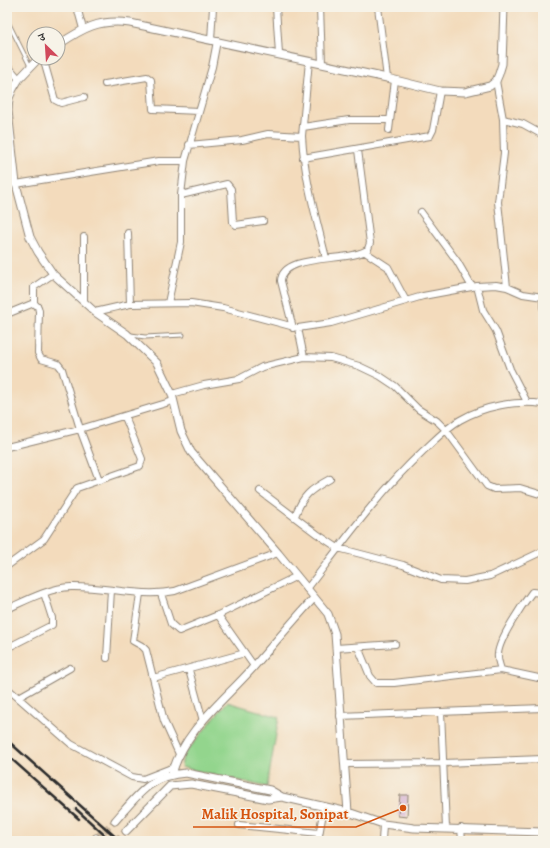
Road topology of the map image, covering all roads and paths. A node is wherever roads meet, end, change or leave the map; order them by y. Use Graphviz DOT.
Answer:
graph roads {
  1 [pos="77,7"];
  2 [pos="212,7"];
  3 [pos="276,7"];
  4 [pos="320,7"];
  5 [pos="378,7"];
  6 [pos="504,7"];
  7 [pos="7,20"];
  8 [pos="83,29"];
  9 [pos="66,40"];
  10 [pos="214,40"];
  11 [pos="279,54"];
  12 [pos="26,58"];
  13 [pos="309,61"];
  14 [pos="322,64"];
  15 [pos="7,65"];
  16 [pos="30,66"];
  17 [pos="45,66"];
  18 [pos="387,78"];
  19 [pos="19,79"];
  20 [pos="396,80"];
  21 [pos="496,81"];
  22 [pos="105,84"];
  23 [pos="440,91"];
  24 [pos="84,97"];
  25 [pos="199,111"];
  26 [pos="503,119"];
  27 [pos="390,120"];
  28 [pos="302,127"];
  29 [pos="389,130"];
  30 [pos="542,132"];
  31 [pos="302,136"];
  32 [pos="189,145"];
  33 [pos="358,150"];
  34 [pos="303,158"];
  35 [pos="185,161"];
  36 [pos="7,181"];
  37 [pos="16,184"];
  38 [pos="181,195"];
  39 [pos="421,212"];
  40 [pos="263,221"];
  41 [pos="128,233"];
  42 [pos="84,237"];
  43 [pos="365,252"];
  44 [pos="326,258"];
  45 [pos="53,274"];
  46 [pos="475,286"];
  47 [pos="507,287"];
  48 [pos="543,297"];
  49 [pos="406,301"];
  50 [pos="84,302"];
  51 [pos="34,303"];
  52 [pos="168,303"];
  53 [pos="130,304"];
  54 [pos="543,307"];
  55 [pos="95,312"];
  56 [pos="7,314"];
  57 [pos="296,328"];
  58 [pos="127,334"];
  59 [pos="183,335"];
  60 [pos="304,357"];
  61 [pos="173,398"];
  62 [pos="527,402"];
  63 [pos="543,404"];
  64 [pos="126,417"];
  65 [pos="80,429"];
  66 [pos="446,430"];
  67 [pos="7,447"];
  68 [pos="330,478"];
  69 [pos="98,480"];
  70 [pos="260,491"];
  71 [pos="543,495"];
  72 [pos="295,516"];
  73 [pos="338,548"];
  74 [pos="543,551"];
  75 [pos="278,553"];
  76 [pos="7,566"];
  77 [pos="297,576"];
  78 [pos="307,589"];
  79 [pos="112,590"];
  80 [pos="44,593"];
  81 [pos="543,593"];
  82 [pos="140,594"];
  83 [pos="161,594"];
  84 [pos="314,598"];
  85 [pos="7,609"];
  86 [pos="218,615"];
  87 [pos="395,644"];
  88 [pos="358,647"];
  89 [pos="7,648"];
  90 [pos="336,648"];
  91 [pos="245,653"];
  92 [pos="107,658"];
  93 [pos="254,666"];
  94 [pos="70,668"];
  95 [pos="189,670"];
  96 [pos="501,670"];
  97 [pos="153,678"];
  98 [pos="543,679"];
  99 [pos="7,688"];
  100 [pos="19,697"];
  101 [pos="543,708"];
  102 [pos="442,712"];
  103 [pos="340,716"];
  104 [pos="203,721"];
  105 [pos="179,754"];
  106 [pos="543,759"];
  107 [pos="444,763"];
  108 [pos="345,764"];
  109 [pos="173,771"];
  110 [pos="282,797"];
  111 [pos="324,806"];
  112 [pos="348,812"];
  113 [pos="115,821"];
  114 [pos="383,824"];
  115 [pos="239,825"];
  116 [pos="446,828"];
  117 [pos="461,828"];
  118 [pos="126,831"];
  119 [pos="543,832"];
  120 [pos="319,833"];
  121 [pos="318,841"];
  122 [pos="382,841"];
  123 [pos="462,841"];
  1 -- 8 [label="street"];
  2 -- 10 [label="street"];
  3 -- 11 [label="street"];
  4 -- 14 [label="street"];
  5 -- 18 [label="street"];
  6 -- 21 [label="street"];
  7 -- 12 [label="lane"];
  8 -- 9 [label="street"];
  8 -- 10 [label="street"];
  10 -- 11 [label="street"];
  10 -- 25 [label="street"];
  11 -- 13 [label="street"];
  13 -- 14 [label="street"];
  13 -- 28 [label="street"];
  14 -- 18 [label="street"];
  15 -- 19 [label="street"];
  16 -- 19 [label="street"];
  17 -- 24 [label="street"];
  18 -- 20 [label="street"];
  19 -- 37 [label="street"];
  20 -- 23 [label="street"];
  20 -- 27 [label="street"];
  21 -- 23 [label="street"];
  21 -- 26 [label="street"];
  22 -- 25 [label="street"];
  23 -- 33 [label="street"];
  25 -- 32 [label="street"];
  26 -- 30 [label="street"];
  26 -- 47 [label="street"];
  27 -- 28 [label="street"];
  27 -- 29 [label="street"];
  28 -- 31 [label="street"];
  31 -- 32 [label="street"];
  31 -- 34 [label="street"];
  32 -- 35 [label="street"];
  33 -- 34 [label="street"];
  33 -- 43 [label="street"];
  34 -- 44 [label="street"];
  35 -- 37 [label="street"];
  35 -- 38 [label="street"];
  36 -- 37 [label="street"];
  37 -- 45 [label="street"];
  38 -- 40 [label="street"];
  38 -- 52 [label="street"];
  39 -- 46 [label="street"];
  41 -- 53 [label="street"];
  42 -- 50 [label="street"];
  43 -- 44 [label="street"];
  43 -- 49 [label="street"];
  44 -- 57 [label="street"];
  45 -- 50 [label="street"];
  45 -- 51 [label="street"];
  46 -- 47 [label="street"];
  46 -- 49 [label="street"];
  46 -- 62 [label="street"];
  47 -- 48 [label="street"];
  48 -- 54 [label="street"];
  49 -- 57 [label="street"];
  50 -- 55 [label="street"];
  51 -- 56 [label="street"];
  51 -- 65 [label="street"];
  52 -- 53 [label="street"];
  52 -- 57 [label="street"];
  53 -- 55 [label="street"];
  55 -- 58 [label="street"];
  57 -- 60 [label="street"];
  58 -- 59 [label="lane"];
  58 -- 61 [label="street"];
  60 -- 61 [label="street"];
  60 -- 66 [label="street"];
  61 -- 64 [label="street"];
  61 -- 75 [label="street"];
  62 -- 63 [label="street"];
  62 -- 66 [label="street"];
  64 -- 65 [label="street"];
  64 -- 69 [label="street"];
  65 -- 67 [label="street"];
  65 -- 69 [label="street"];
  66 -- 71 [label="street"];
  66 -- 73 [label="street"];
  68 -- 72 [label="street"];
  69 -- 76 [label="street"];
  70 -- 72 [label="street"];
  72 -- 73 [label="street"];
  73 -- 74 [label="street"];
  73 -- 78 [label="street"];
  75 -- 77 [label="street"];
  75 -- 83 [label="street"];
  77 -- 78 [label="street"];
  77 -- 86 [label="street"];
  78 -- 84 [label="street"];
  79 -- 80 [label="street"];
  79 -- 82 [label="street"];
  79 -- 92 [label="street"];
  80 -- 85 [label="street"];
  80 -- 89 [label="street"];
  81 -- 96 [label="street"];
  82 -- 83 [label="street"];
  82 -- 97 [label="street"];
  83 -- 86 [label="street"];
  84 -- 90 [label="street"];
  84 -- 93 [label="street"];
  86 -- 91 [label="street"];
  87 -- 88 [label="street"];
  88 -- 90 [label="street"];
  88 -- 96 [label="street"];
  90 -- 103 [label="street"];
  91 -- 93 [label="street"];
  91 -- 95 [label="street"];
  93 -- 104 [label="street"];
  94 -- 100 [label="street"];
  95 -- 97 [label="street"];
  95 -- 104 [label="street"];
  96 -- 98 [label="street"];
  97 -- 105 [label="street"];
  99 -- 100 [label="street"];
  100 -- 109 [label="street"];
  101 -- 102 [label="street"];
  102 -- 103 [label="street"];
  102 -- 107 [label="street"];
  103 -- 108 [label="street"];
  104 -- 105 [label="street"];
  105 -- 109 [label="street"];
  106 -- 107 [label="street"];
  107 -- 108 [label="street"];
  107 -- 116 [label="street"];
  108 -- 112 [label="street"];
  109 -- 110 [label="street"];
  109 -- 113 [label="street"];
  110 -- 111 [label="street"];
  110 -- 118 [label="street"];
  111 -- 112 [label="street"];
  111 -- 120 [label="street"];
  112 -- 114 [label="street"];
  114 -- 116 [label="street"];
  114 -- 122 [label="street"];
  115 -- 120 [label="street"];
  116 -- 117 [label="street"];
  117 -- 119 [label="street"];
  117 -- 123 [label="street"];
  120 -- 121 [label="street"];
}
